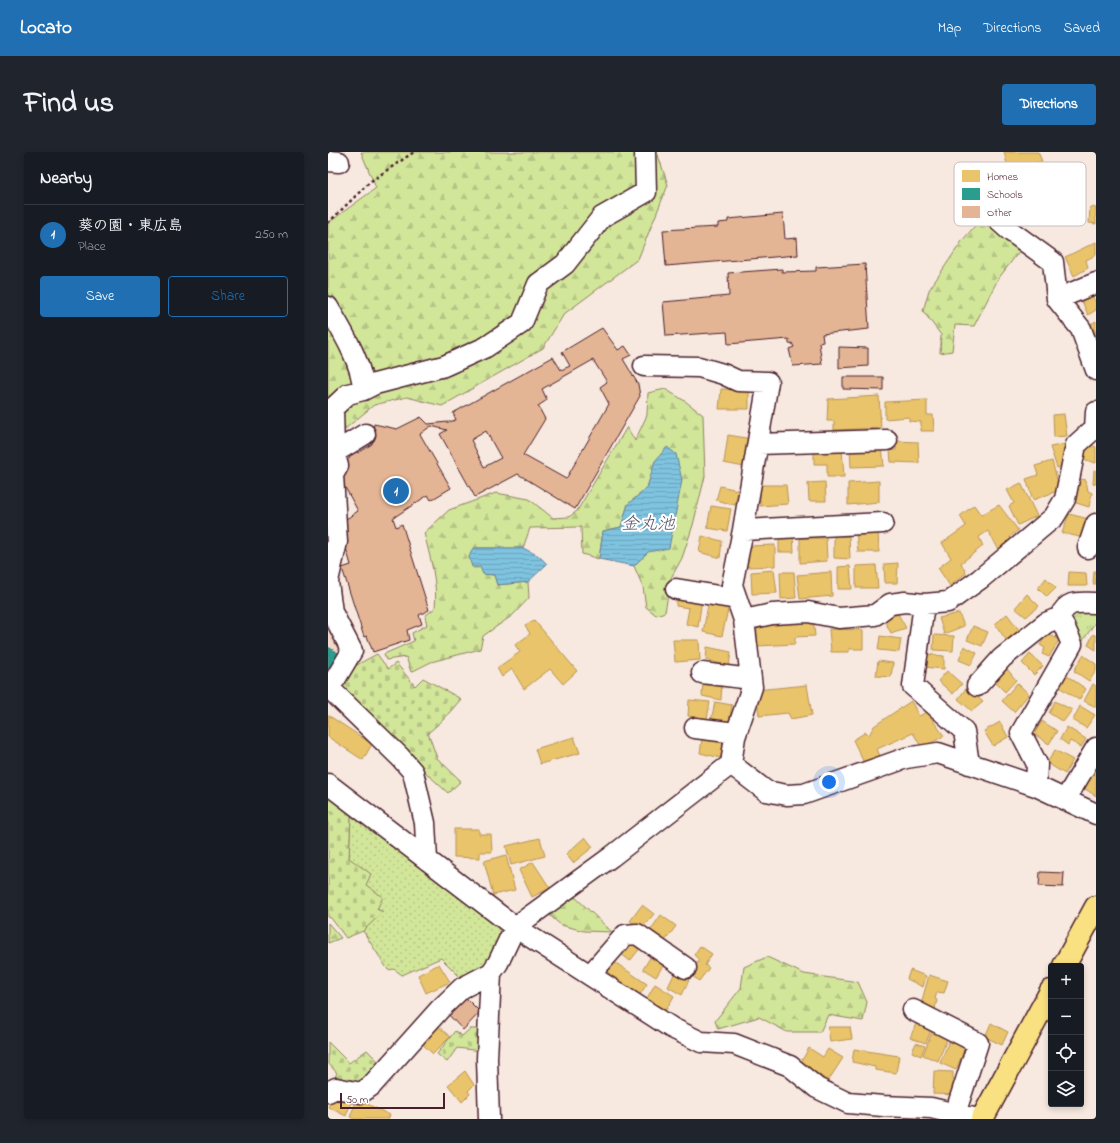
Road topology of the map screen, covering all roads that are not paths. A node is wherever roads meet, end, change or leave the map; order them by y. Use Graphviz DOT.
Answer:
graph roads {
  1 [pos="645,152"];
  2 [pos="1004,226"];
  3 [pos="1096,283"];
  4 [pos="1057,299"];
  5 [pos="328,307"];
  6 [pos="644,366"];
  7 [pos="1096,370"];
  8 [pos="363,390"];
  9 [pos="1096,423"];
  10 [pos="365,434"];
  11 [pos="887,440"];
  12 [pos="758,444"];
  13 [pos="334,453"];
  14 [pos="884,523"];
  15 [pos="1096,524"];
  16 [pos="743,530"];
  17 [pos="1088,548"];
  18 [pos="328,582"];
  19 [pos="676,588"];
  20 [pos="737,599"];
  21 [pos="1096,603"];
  22 [pos="924,604"];
  23 [pos="1060,616"];
  24 [pos="744,620"];
  25 [pos="702,673"];
  26 [pos="751,679"];
  27 [pos="977,686"];
  28 [pos="328,687"];
  29 [pos="695,728"];
  30 [pos="736,733"];
  31 [pos="1096,748"];
  32 [pos="731,764"];
  33 [pos="969,764"];
  34 [pos="328,784"];
  35 [pos="1036,786"];
  36 [pos="1066,800"];
  37 [pos="1096,814"];
  38 [pos="427,860"];
  39 [pos="1096,907"];
  40 [pos="515,927"];
  41 [pos="1066,963"];
  42 [pos="686,968"];
  43 [pos="491,973"];
  44 [pos="590,975"];
  45 [pos="1048,997"];
  46 [pos="913,1010"];
  47 [pos="328,1092"];
  48 [pos="955,1114"];
  49 [pos="489,1119"];
  50 [pos="978,1119"];
  51 [pos="982,1119"];
  1 -- 8 [label="street"];
  2 -- 4 [label="street"];
  3 -- 4 [label="street"];
  4 -- 7 [label="street"];
  5 -- 8 [label="street"];
  6 -- 12 [label="street"];
  8 -- 13 [label="street"];
  9 -- 22 [label="street"];
  10 -- 13 [label="street"];
  11 -- 12 [label="street"];
  12 -- 16 [label="street"];
  13 -- 18 [label="street"];
  14 -- 16 [label="street"];
  15 -- 17 [label="street"];
  16 -- 20 [label="street"];
  18 -- 28 [label="street"];
  19 -- 20 [label="street"];
  20 -- 24 [label="street"];
  21 -- 23 [label="street"];
  22 -- 24 [label="street"];
  22 -- 33 [label="street"];
  23 -- 27 [label="street"];
  23 -- 35 [label="street"];
  24 -- 26 [label="street"];
  25 -- 26 [label="street"];
  26 -- 30 [label="street"];
  28 -- 38 [label="street"];
  29 -- 30 [label="street"];
  30 -- 32 [label="street"];
  31 -- 36 [label="street"];
  32 -- 33 [label="street"];
  32 -- 40 [label="street"];
  33 -- 35 [label="street"];
  34 -- 38 [label="street"];
  35 -- 36 [label="street"];
  36 -- 37 [label="street"];
  38 -- 40 [label="street"];
  39 -- 41 [label="main road"];
  40 -- 43 [label="street"];
  40 -- 44 [label="street"];
  42 -- 44 [label="street"];
  43 -- 47 [label="street"];
  43 -- 49 [label="street"];
  44 -- 48 [label="street"];
  45 -- 51 [label="main road"];
  46 -- 48 [label="street"];
  48 -- 50 [label="street"];
}
